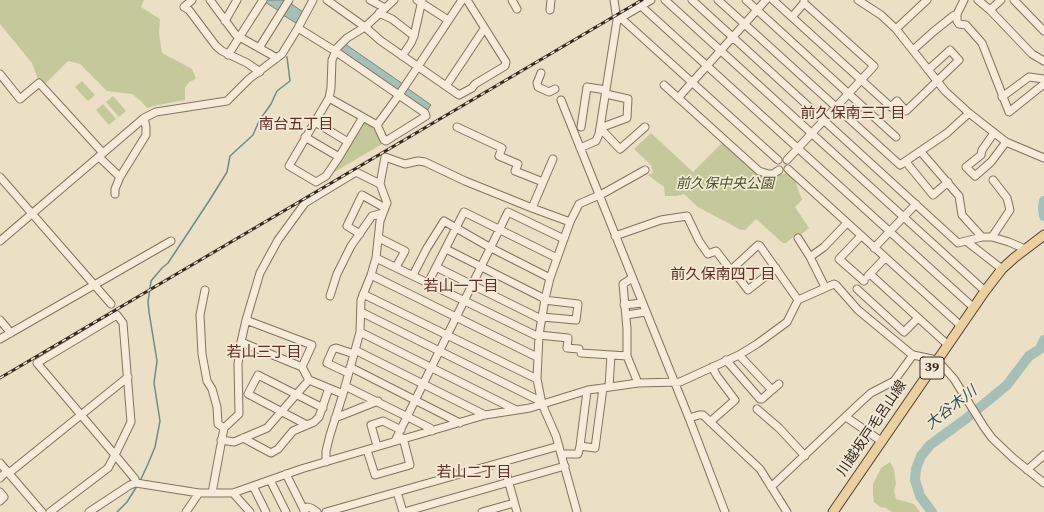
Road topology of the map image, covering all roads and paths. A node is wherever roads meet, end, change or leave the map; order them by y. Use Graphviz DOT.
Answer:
graph roads {
  1 [pos="192,0"];
  2 [pos="210,0"];
  3 [pos="263,0"];
  4 [pos="289,0"];
  5 [pos="313,0"];
  6 [pos="327,0"];
  7 [pos="370,0"];
  8 [pos="394,0"];
  9 [pos="462,0"];
  10 [pos="467,0"];
  11 [pos="512,0"];
  12 [pos="551,0"];
  13 [pos="614,0"];
  14 [pos="651,0"];
  15 [pos="665,0"];
  16 [pos="692,0"];
  17 [pos="718,0"];
  18 [pos="746,0"];
  19 [pos="766,0"];
  20 [pos="773,0"];
  21 [pos="858,0"];
  22 [pos="927,0"];
  23 [pos="964,0"];
  24 [pos="978,0"];
  25 [pos="1001,0"];
  26 [pos="236,1"];
  27 [pos="420,1"];
  28 [pos="804,2"];
  29 [pos="1018,2"];
  30 [pos="641,6"];
  31 [pos="517,9"];
  32 [pos="382,10"];
  33 [pos="550,10"];
  34 [pos="990,10"];
  35 [pos="757,11"];
  36 [pos="957,14"];
  37 [pos="792,17"];
  38 [pos="618,19"];
  39 [pos="448,20"];
  40 [pos="1044,20"];
  41 [pos="225,21"];
  42 [pos="744,24"];
  43 [pos="1038,25"];
  44 [pos="364,27"];
  45 [pos="298,28"];
  46 [pos="484,29"];
  47 [pos="896,29"];
  48 [pos="1044,31"];
  49 [pos="414,36"];
  50 [pos="239,37"];
  51 [pos="733,38"];
  52 [pos="259,48"];
  53 [pos="913,50"];
  54 [pos="335,51"];
  55 [pos="721,51"];
  56 [pos="228,55"];
  57 [pos="402,56"];
  58 [pos="278,58"];
  59 [pos="1044,61"];
  60 [pos="418,66"];
  61 [pos="707,66"];
  62 [pos="928,70"];
  63 [pos="260,72"];
  64 [pos="541,73"];
  65 [pos="0,74"];
  66 [pos="1044,79"];
  67 [pos="861,80"];
  68 [pos="938,81"];
  69 [pos="692,82"];
  70 [pos="1044,84"];
  71 [pos="664,85"];
  72 [pos="446,86"];
  73 [pos="555,89"];
  74 [pos="606,92"];
  75 [pos="849,94"];
  76 [pos="398,95"];
  77 [pos="1002,97"];
  78 [pos="329,98"];
  79 [pos="678,98"];
  80 [pos="561,100"];
  81 [pos="837,107"];
  82 [pos="969,112"];
  83 [pos="362,117"];
  84 [pos="144,118"];
  85 [pos="824,120"];
  86 [pos="315,122"];
  87 [pos="377,125"];
  88 [pos="581,126"];
  89 [pos="457,127"];
  90 [pos="645,127"];
  91 [pos="600,128"];
  92 [pos="812,133"];
  93 [pos="994,133"];
  94 [pos="305,137"];
  95 [pos="896,137"];
  96 [pos="348,142"];
  97 [pos="1006,142"];
  98 [pos="580,148"];
  99 [pos="798,148"];
  100 [pos="921,152"];
  101 [pos="101,155"];
  102 [pos="339,157"];
  103 [pos="1044,158"];
  104 [pos="553,159"];
  105 [pos="778,160"];
  106 [pos="787,160"];
  107 [pos="906,162"];
  108 [pos="788,169"];
  109 [pos="645,170"];
  110 [pos="779,170"];
  111 [pos="0,177"];
  112 [pos="120,177"];
  113 [pos="993,180"];
  114 [pos="543,182"];
  115 [pos="948,182"];
  116 [pos="380,184"];
  117 [pos="115,194"];
  118 [pos="599,196"];
  119 [pos="916,204"];
  120 [pos="532,208"];
  121 [pos="384,210"];
  122 [pos="32,214"];
  123 [pos="903,217"];
  124 [pos="570,222"];
  125 [pos="847,223"];
  126 [pos="456,229"];
  127 [pos="500,230"];
  128 [pos="890,232"];
  129 [pos="360,234"];
  130 [pos="1044,235"];
  131 [pos="615,236"];
  132 [pos="861,236"];
  133 [pos="982,237"];
  134 [pos="992,237"];
  135 [pos="379,238"];
  136 [pos="798,238"];
  137 [pos="564,239"];
  138 [pos="0,241"];
  139 [pos="171,241"];
  140 [pos="966,241"];
  141 [pos="491,248"];
  142 [pos="874,248"];
  143 [pos="446,249"];
  144 [pos="1025,249"];
  145 [pos="810,257"];
  146 [pos="376,258"];
  147 [pos="557,258"];
  148 [pos="885,258"];
  149 [pos="481,266"];
  150 [pos="396,267"];
  151 [pos="436,267"];
  152 [pos="776,268"];
  153 [pos="732,269"];
  154 [pos="1002,270"];
  155 [pos="870,274"];
  156 [pos="371,275"];
  157 [pos="413,275"];
  158 [pos="550,278"];
  159 [pos="632,278"];
  160 [pos="864,281"];
  161 [pos="428,283"];
  162 [pos="94,285"];
  163 [pos="472,285"];
  164 [pos="825,287"];
  165 [pos="856,289"];
  166 [pos="205,290"];
  167 [pos="985,291"];
  168 [pos="363,294"];
  169 [pos="330,296"];
  170 [pos="544,299"];
  171 [pos="848,299"];
  172 [pos="798,300"];
  173 [pos="464,301"];
  174 [pos="642,303"];
  175 [pos="111,304"];
  176 [pos="624,305"];
  177 [pos="974,308"];
  178 [pos="361,312"];
  179 [pos="646,312"];
  180 [pos="626,315"];
  181 [pos="457,317"];
  182 [pos="541,318"];
  183 [pos="918,318"];
  184 [pos="0,320"];
  185 [pos="246,320"];
  186 [pos="961,326"];
  187 [pos="360,332"];
  188 [pos="11,333"];
  189 [pos="448,334"];
  190 [pos="539,336"];
  191 [pos="0,339"];
  192 [pos="241,342"];
  193 [pos="948,345"];
  194 [pos="354,352"];
  195 [pos="440,352"];
  196 [pos="611,355"];
  197 [pos="739,355"];
  198 [pos="913,355"];
  199 [pos="627,356"];
  200 [pos="537,357"];
  201 [pos="726,360"];
  202 [pos="937,360"];
  203 [pos="302,367"];
  204 [pos="712,367"];
  205 [pos="431,368"];
  206 [pos="349,370"];
  207 [pos="128,377"];
  208 [pos="537,379"];
  209 [pos="309,380"];
  210 [pos="675,382"];
  211 [pos="638,383"];
  212 [pos="423,384"];
  213 [pos="779,384"];
  214 [pos="345,386"];
  215 [pos="606,387"];
  216 [pos="329,388"];
  217 [pos="772,390"];
  218 [pos="587,391"];
  219 [pos="343,394"];
  220 [pos="297,395"];
  221 [pos="378,401"];
  222 [pos="415,401"];
  223 [pos="542,404"];
  224 [pos="323,408"];
  225 [pos="757,409"];
  226 [pos="516,410"];
  227 [pos="282,412"];
  228 [pos="82,415"];
  229 [pos="485,416"];
  230 [pos="407,417"];
  231 [pos="846,417"];
  232 [pos="336,418"];
  233 [pos="689,418"];
  234 [pos="710,422"];
  235 [pos="460,423"];
  236 [pos="307,425"];
  237 [pos="224,428"];
  238 [pos="401,430"];
  239 [pos="432,431"];
  240 [pos="244,438"];
  241 [pos="404,438"];
  242 [pos="221,440"];
  243 [pos="395,441"];
  244 [pos="882,442"];
  245 [pos="377,446"];
  246 [pos="559,446"];
  247 [pos="580,446"];
  248 [pos="367,450"];
  249 [pos="562,454"];
  250 [pos="116,455"];
  251 [pos="1044,455"];
  252 [pos="805,456"];
  253 [pos="326,462"];
  254 [pos="503,462"];
  255 [pos="0,463"];
  256 [pos="565,466"];
  257 [pos="1027,470"];
  258 [pos="8,472"];
  259 [pos="286,474"];
  260 [pos="0,478"];
  261 [pos="270,480"];
  262 [pos="136,483"];
  263 [pos="508,483"];
  264 [pos="1044,483"];
  265 [pos="253,486"];
  266 [pos="771,487"];
  267 [pos="0,492"];
  268 [pos="233,492"];
  269 [pos="397,492"];
  270 [pos="199,493"];
  271 [pos="212,493"];
  272 [pos="0,501"];
  273 [pos="514,503"];
  274 [pos="304,511"];
  275 [pos="42,512"];
  276 [pos="50,512"];
  277 [pos="89,512"];
  278 [pos="186,512"];
  279 [pos="250,512"];
  280 [pos="266,512"];
  281 [pos="286,512"];
  282 [pos="317,512"];
  283 [pos="326,512"];
  284 [pos="404,512"];
  285 [pos="482,512"];
  286 [pos="517,512"];
  287 [pos="577,512"];
  288 [pos="726,512"];
  289 [pos="787,512"];
  290 [pos="833,512"];
  1 -- 56 [label="street"];
  2 -- 41 [label="street"];
  3 -- 50 [label="street"];
  4 -- 52 [label="street"];
  5 -- 45 [label="street"];
  6 -- 44 [label="street"];
  7 -- 32 [label="street"];
  8 -- 32 [label="street"];
  9 -- 39 [label="street"];
  10 -- 46 [label="street"];
  11 -- 31 [label="street"];
  12 -- 33 [label="street"];
  13 -- 38 [label="street"];
  14 -- 30 [label="street"];
  15 -- 55 [label="street"];
  16 -- 51 [label="street"];
  17 -- 42 [label="street"];
  18 -- 35 [label="street"];
  19 -- 35 [label="street"];
  20 -- 37 [label="street"];
  21 -- 47 [label="street"];
  22 -- 47 [label="street"];
  23 -- 36 [label="street"];
  24 -- 34 [label="street"];
  25 -- 34 [label="street"];
  26 -- 41 [label="street"];
  27 -- 39 [label="street"];
  27 -- 49 [label="street"];
  28 -- 37 [label="street"];
  28 -- 67 [label="street"];
  29 -- 43 [label="street"];
  30 -- 38 [label="street"];
  30 -- 61 [label="street"];
  32 -- 44 [label="street"];
  32 -- 49 [label="street"];
  34 -- 59 [label="street"];
  35 -- 42 [label="street"];
  35 -- 75 [label="street"];
  36 -- 53 [label="street"];
  36 -- 77 [label="street"];
  37 -- 67 [label="street"];
  38 -- 69 [label="street"];
  38 -- 74 [label="street"];
  39 -- 60 [label="street"];
  40 -- 43 [label="street"];
  41 -- 50 [label="street"];
  42 -- 51 [label="street"];
  42 -- 81 [label="street"];
  43 -- 48 [label="street"];
  44 -- 54 [label="street"];
  44 -- 57 [label="street"];
  45 -- 54 [label="street"];
  45 -- 58 [label="street"];
  46 -- 72 [label="street"];
  46 -- 72 [label="street"];
  47 -- 53 [label="street"];
  49 -- 57 [label="street"];
  50 -- 52 [label="street"];
  50 -- 56 [label="street"];
  51 -- 55 [label="street"];
  51 -- 85 [label="street"];
  52 -- 58 [label="street"];
  53 -- 62 [label="street"];
  54 -- 76 [label="street"];
  54 -- 78 [label="street"];
  55 -- 61 [label="street"];
  55 -- 92 [label="street"];
  56 -- 63 [label="street"];
  57 -- 60 [label="street"];
  58 -- 63 [label="street"];
  60 -- 72 [label="street"];
  60 -- 76 [label="street"];
  61 -- 69 [label="street"];
  61 -- 99 [label="street"];
  62 -- 68 [label="street"];
  62 -- 68 [label="street"];
  63 -- 84 [label="street"];
  64 -- 73 [label="street"];
  65 -- 101 [label="street"];
  66 -- 77 [label="street"];
  67 -- 68 [label="street"];
  67 -- 75 [label="street"];
  68 -- 82 [label="street"];
  69 -- 79 [label="street"];
  69 -- 105 [label="street"];
  70 -- 77 [label="street"];
  71 -- 79 [label="street"];
  74 -- 88 [label="street"];
  74 -- 91 [label="street"];
  74 -- 91 [label="street"];
  75 -- 81 [label="street"];
  75 -- 95 [label="street"];
  76 -- 87 [label="street"];
  76 -- 87 [label="street"];
  78 -- 83 [label="street"];
  78 -- 86 [label="street"];
  79 -- 110 [label="street"];
  80 -- 98 [label="street"];
  81 -- 85 [label="street"];
  81 -- 107 [label="street"];
  82 -- 93 [label="street"];
  82 -- 100 [label="street"];
  83 -- 87 [label="street"];
  83 -- 96 [label="street"];
  84 -- 101 [label="street"];
  84 -- 112 [label="street"];
  85 -- 92 [label="street"];
  85 -- 119 [label="street"];
  86 -- 94 [label="street"];
  86 -- 96 [label="street"];
  89 -- 114 [label="street"];
  90 -- 91 [label="street"];
  91 -- 98 [label="street"];
  92 -- 99 [label="street"];
  92 -- 123 [label="street"];
  93 -- 97 [label="street"];
  93 -- 97 [label="street"];
  94 -- 102 [label="street"];
  94 -- 102 [label="street"];
  96 -- 102 [label="street"];
  97 -- 103 [label="street"];
  98 -- 118 [label="street"];
  99 -- 106 [label="street"];
  99 -- 128 [label="street"];
  100 -- 107 [label="street"];
  100 -- 115 [label="street"];
  101 -- 112 [label="street"];
  101 -- 122 [label="street"];
  104 -- 114 [label="street"];
  105 -- 106 [label="street"];
  105 -- 110 [label="street"];
  106 -- 108 [label="street"];
  107 -- 115 [label="street"];
  108 -- 110 [label="street"];
  108 -- 125 [label="street"];
  109 -- 118 [label="street"];
  111 -- 122 [label="street"];
  112 -- 117 [label="street"];
  113 -- 134 [label="street"];
  114 -- 120 [label="street"];
  115 -- 133 [label="street"];
  116 -- 120 [label="street"];
  116 -- 121 [label="street"];
  116 -- 185 [label="street"];
  118 -- 124 [label="street"];
  118 -- 131 [label="street"];
  119 -- 123 [label="street"];
  119 -- 140 [label="street"];
  120 -- 124 [label="street"];
  121 -- 129 [label="street"];
  121 -- 129 [label="street"];
  121 -- 135 [label="street"];
  122 -- 138 [label="street"];
  122 -- 162 [label="street"];
  123 -- 128 [label="street"];
  123 -- 167 [label="street"];
  124 -- 137 [label="street"];
  125 -- 132 [label="street"];
  125 -- 145 [label="street"];
  126 -- 127 [label="street"];
  126 -- 141 [label="street"];
  126 -- 143 [label="street"];
  126 -- 157 [label="street"];
  127 -- 137 [label="street"];
  127 -- 141 [label="street"];
  127 -- 147 [label="street"];
  128 -- 142 [label="street"];
  128 -- 177 [label="street"];
  129 -- 169 [label="street"];
  130 -- 144 [label="main road, 川越坂戸毛呂山線 / 39"];
  131 -- 153 [label="street"];
  131 -- 159 [label="street"];
  132 -- 142 [label="street"];
  132 -- 160 [label="street"];
  133 -- 134 [label="street"];
  133 -- 140 [label="street"];
  134 -- 144 [label="street"];
  135 -- 146 [label="street"];
  135 -- 150 [label="street"];
  136 -- 145 [label="street"];
  137 -- 147 [label="street"];
  139 -- 162 [label="street"];
  140 -- 154 [label="street"];
  141 -- 149 [label="street"];
  141 -- 158 [label="street"];
  142 -- 148 [label="street"];
  143 -- 149 [label="street"];
  143 -- 151 [label="street"];
  144 -- 154 [label="main road, 川越坂戸毛呂山線 / 39"];
  145 -- 164 [label="street"];
  146 -- 150 [label="street"];
  146 -- 156 [label="street"];
  147 -- 158 [label="street"];
  148 -- 155 [label="street"];
  148 -- 186 [label="street"];
  149 -- 163 [label="street"];
  149 -- 170 [label="street"];
  150 -- 157 [label="street"];
  151 -- 161 [label="street"];
  151 -- 163 [label="street"];
  152 -- 153 [label="street"];
  152 -- 153 [label="street"];
  152 -- 172 [label="street"];
  154 -- 167 [label="main road, 川越坂戸毛呂山線 / 39"];
  155 -- 160 [label="street"];
  155 -- 183 [label="street"];
  156 -- 168 [label="street"];
  156 -- 181 [label="street"];
  157 -- 161 [label="street"];
  158 -- 170 [label="street"];
  159 -- 174 [label="street"];
  159 -- 176 [label="street"];
  160 -- 165 [label="street"];
  161 -- 173 [label="street"];
  162 -- 175 [label="street"];
  162 -- 188 [label="street"];
  163 -- 173 [label="street"];
  163 -- 182 [label="street"];
  164 -- 171 [label="street"];
  164 -- 172 [label="street"];
  165 -- 171 [label="street"];
  165 -- 183 [label="street"];
  166 -- 237 [label="street"];
  167 -- 177 [label="main road, 川越坂戸毛呂山線 / 39"];
  168 -- 178 [label="street"];
  168 -- 189 [label="street"];
  170 -- 182 [label="street"];
  170 -- 182 [label="street"];
  171 -- 198 [label="street"];
  172 -- 197 [label="street"];
  173 -- 181 [label="street"];
  173 -- 190 [label="street"];
  174 -- 176 [label="street"];
  174 -- 179 [label="street"];
  176 -- 180 [label="street"];
  177 -- 186 [label="main road, 川越坂戸毛呂山線 / 39"];
  178 -- 187 [label="street"];
  178 -- 195 [label="street"];
  179 -- 180 [label="street"];
  179 -- 210 [label="street"];
  180 -- 199 [label="street"];
  181 -- 189 [label="street"];
  181 -- 200 [label="street"];
  182 -- 190 [label="street"];
  183 -- 193 [label="street"];
  184 -- 188 [label="street"];
  185 -- 192 [label="street"];
  185 -- 203 [label="street"];
  186 -- 193 [label="main road, 川越坂戸毛呂山線 / 39"];
  187 -- 194 [label="street"];
  187 -- 205 [label="street"];
  188 -- 191 [label="street"];
  189 -- 195 [label="street"];
  189 -- 208 [label="street"];
  190 -- 196 [label="street"];
  190 -- 200 [label="street"];
  192 -- 203 [label="street"];
  192 -- 237 [label="street"];
  193 -- 202 [label="main road, 川越坂戸毛呂山線 / 39"];
  194 -- 206 [label="street"];
  194 -- 206 [label="street"];
  194 -- 212 [label="street"];
  195 -- 205 [label="street"];
  195 -- 223 [label="street"];
  196 -- 199 [label="street"];
  196 -- 215 [label="street"];
  197 -- 201 [label="street"];
  197 -- 217 [label="street"];
  198 -- 202 [label="street"];
  198 -- 231 [label="street"];
  199 -- 211 [label="street"];
  200 -- 208 [label="street"];
  201 -- 204 [label="street"];
  201 -- 217 [label="street"];
  202 -- 244 [label="main road, 川越坂戸毛呂山線 / 39"];
  202 -- 257 [label="street"];
  203 -- 209 [label="street"];
  204 -- 210 [label="street"];
  204 -- 234 [label="street"];
  205 -- 212 [label="street"];
  205 -- 226 [label="street"];
  206 -- 214 [label="street"];
  206 -- 222 [label="street"];
  207 -- 228 [label="street"];
  207 -- 228 [label="street"];
  207 -- 250 [label="street"];
  208 -- 223 [label="street"];
  209 -- 216 [label="street"];
  209 -- 220 [label="street"];
  210 -- 211 [label="street"];
  210 -- 233 [label="street"];
  211 -- 215 [label="street"];
  212 -- 222 [label="street"];
  212 -- 229 [label="street"];
  213 -- 217 [label="street"];
  214 -- 219 [label="street"];
  214 -- 221 [label="street"];
  215 -- 218 [label="street"];
  215 -- 247 [label="street"];
  216 -- 219 [label="street"];
  216 -- 224 [label="street"];
  218 -- 223 [label="street"];
  218 -- 247 [label="street"];
  219 -- 232 [label="street"];
  220 -- 224 [label="street"];
  220 -- 227 [label="street"];
  220 -- 227 [label="street"];
  221 -- 230 [label="street"];
  221 -- 232 [label="street"];
  222 -- 230 [label="street"];
  222 -- 235 [label="street"];
  223 -- 226 [label="street"];
  223 -- 246 [label="street"];
  224 -- 236 [label="street"];
  225 -- 252 [label="street"];
  226 -- 229 [label="street"];
  227 -- 236 [label="street"];
  227 -- 240 [label="street"];
  228 -- 250 [label="street"];
  228 -- 258 [label="street"];
  229 -- 235 [label="street"];
  230 -- 238 [label="street"];
  230 -- 239 [label="street"];
  231 -- 244 [label="street"];
  231 -- 252 [label="street"];
  232 -- 253 [label="street"];
  233 -- 234 [label="street"];
  233 -- 288 [label="street"];
  234 -- 266 [label="street"];
  235 -- 239 [label="street"];
  236 -- 240 [label="street"];
  237 -- 242 [label="street"];
  238 -- 243 [label="street"];
  238 -- 245 [label="street"];
  239 -- 241 [label="street"];
  240 -- 242 [label="street"];
  241 -- 243 [label="street"];
  241 -- 248 [label="street"];
  242 -- 271 [label="street"];
  243 -- 245 [label="street"];
  244 -- 290 [label="main road, 川越坂戸毛呂山線 / 39"];
  245 -- 248 [label="street"];
  246 -- 249 [label="street"];
  246 -- 254 [label="street"];
  247 -- 249 [label="street"];
  248 -- 253 [label="street"];
  249 -- 256 [label="street"];
  250 -- 262 [label="street"];
  250 -- 276 [label="street"];
  251 -- 257 [label="street"];
  252 -- 266 [label="street"];
  253 -- 259 [label="street"];
  254 -- 263 [label="street"];
  254 -- 269 [label="street"];
  255 -- 258 [label="street"];
  256 -- 263 [label="street"];
  256 -- 287 [label="street"];
  257 -- 264 [label="street"];
  258 -- 260 [label="street"];
  258 -- 275 [label="street"];
  259 -- 261 [label="street"];
  259 -- 274 [label="street"];
  261 -- 265 [label="street"];
  261 -- 281 [label="street"];
  262 -- 270 [label="street"];
  262 -- 277 [label="street"];
  263 -- 273 [label="street"];
  263 -- 284 [label="street"];
  265 -- 268 [label="street"];
  265 -- 280 [label="street"];
  266 -- 289 [label="street"];
  267 -- 272 [label="street"];
  268 -- 271 [label="street"];
  268 -- 279 [label="street"];
  269 -- 283 [label="street"];
  269 -- 284 [label="street"];
  270 -- 271 [label="street"];
  270 -- 278 [label="street"];
  273 -- 285 [label="street"];
  273 -- 286 [label="street"];
  274 -- 282 [label="street"];
}
